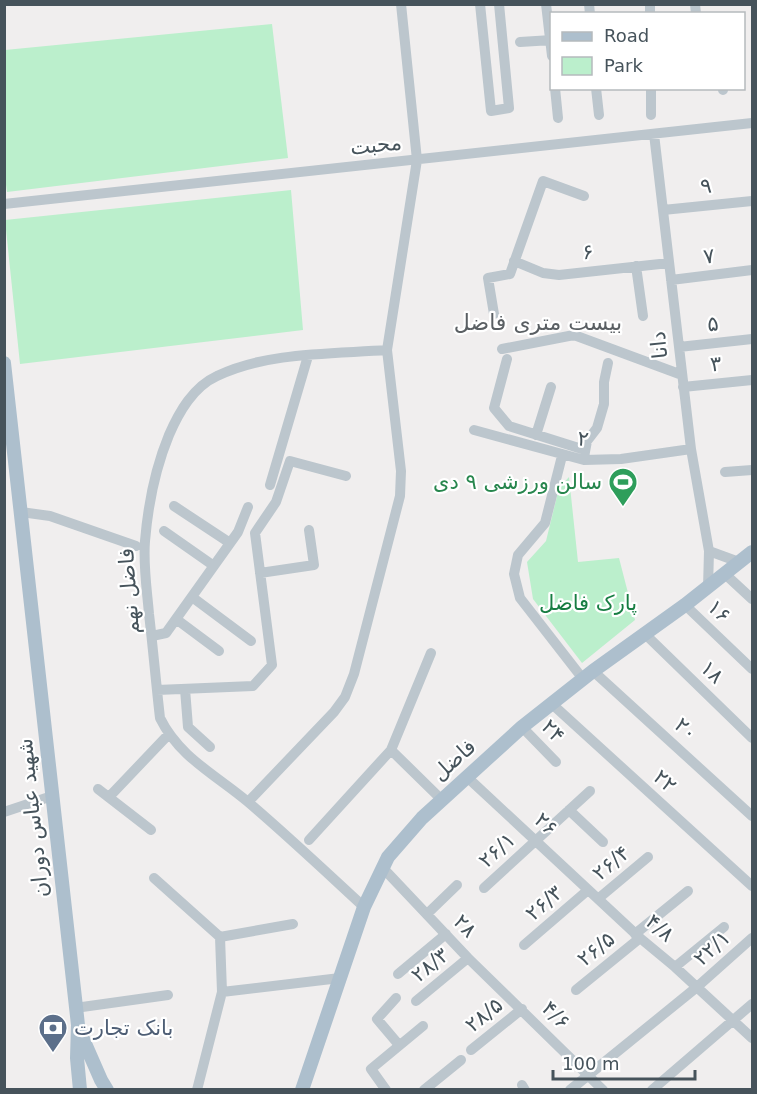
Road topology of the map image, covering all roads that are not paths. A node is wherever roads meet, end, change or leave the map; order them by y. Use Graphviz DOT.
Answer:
graph roads {
  1 [pos="400,4"];
  2 [pos="480,4"];
  3 [pos="499,4"];
  4 [pos="546,4"];
  5 [pos="550,33"];
  6 [pos="550,40"];
  7 [pos="520,42"];
  8 [pos="555,90"];
  9 [pos="596,90"];
  10 [pos="651,90"];
  11 [pos="599,115"];
  12 [pos="651,116"];
  13 [pos="558,118"];
  14 [pos="753,123"];
  15 [pos="654,134"];
  16 [pos="417,160"];
  17 [pos="584,196"];
  18 [pos="753,201"];
  19 [pos="4,204"];
  20 [pos="663,210"];
  21 [pos="514,261"];
  22 [pos="669,263"];
  23 [pos="636,266"];
  24 [pos="753,270"];
  25 [pos="671,280"];
  26 [pos="494,314"];
  27 [pos="643,316"];
  28 [pos="753,339"];
  29 [pos="679,347"];
  30 [pos="387,350"];
  31 [pos="308,356"];
  32 [pos="4,363"];
  33 [pos="608,363"];
  34 [pos="682,375"];
  35 [pos="753,380"];
  36 [pos="551,387"];
  37 [pos="683,387"];
  38 [pos="8,417"];
  39 [pos="474,430"];
  40 [pos="537,435"];
  41 [pos="691,449"];
  42 [pos="585,455"];
  43 [pos="562,456"];
  44 [pos="753,470"];
  45 [pos="725,472"];
  46 [pos="346,476"];
  47 [pos="270,485"];
  48 [pos="174,506"];
  49 [pos="248,507"];
  50 [pos="21,512"];
  51 [pos="309,530"];
  52 [pos="164,531"];
  53 [pos="230,543"];
  54 [pos="136,546"];
  55 [pos="709,551"];
  56 [pos="752,553"];
  57 [pos="739,562"];
  58 [pos="214,566"];
  59 [pos="260,573"];
  60 [pos="725,574"];
  61 [pos="708,588"];
  62 [pos="192,597"];
  63 [pos="753,599"];
  64 [pos="685,605"];
  65 [pos="176,619"];
  66 [pos="645,634"];
  67 [pos="152,636"];
  68 [pos="251,641"];
  69 [pos="219,651"];
  70 [pos="431,653"];
  71 [pos="753,669"];
  72 [pos="588,675"];
  73 [pos="184,689"];
  74 [pos="157,690"];
  75 [pos="552,704"];
  76 [pos="522,727"];
  77 [pos="168,735"];
  78 [pos="753,738"];
  79 [pos="210,747"];
  80 [pos="391,750"];
  81 [pos="556,762"];
  82 [pos="467,777"];
  83 [pos="98,789"];
  84 [pos="590,791"];
  85 [pos="52,796"];
  86 [pos="109,797"];
  87 [pos="442,800"];
  88 [pos="248,802"];
  89 [pos="569,810"];
  90 [pos="4,812"];
  91 [pos="753,816"];
  92 [pos="151,830"];
  93 [pos="309,840"];
  94 [pos="536,841"];
  95 [pos="603,842"];
  96 [pos="648,857"];
  97 [pos="382,867"];
  98 [pos="154,878"];
  99 [pos="457,885"];
  100 [pos="753,886"];
  101 [pos="484,888"];
  102 [pos="588,890"];
  103 [pos="688,891"];
  104 [pos="598,898"];
  105 [pos="364,907"];
  106 [pos="428,914"];
  107 [pos="293,924"];
  108 [pos="724,927"];
  109 [pos="446,934"];
  110 [pos="638,936"];
  111 [pos="220,937"];
  112 [pos="753,938"];
  113 [pos="524,945"];
  114 [pos="468,958"];
  115 [pos="675,967"];
  116 [pos="398,974"];
  117 [pos="340,978"];
  118 [pos="697,987"];
  119 [pos="576,990"];
  120 [pos="222,992"];
  121 [pos="168,995"];
  122 [pos="396,998"];
  123 [pos="416,1001"];
  124 [pos="753,1004"];
  125 [pos="75,1008"];
  126 [pos="522,1009"];
  127 [pos="734,1021"];
  128 [pos="78,1025"];
  129 [pos="423,1026"];
  130 [pos="753,1038"];
  131 [pos="399,1045"];
  132 [pos="471,1050"];
  133 [pos="461,1059"];
  134 [pos="588,1074"];
  135 [pos="80,1089"];
  136 [pos="107,1089"];
  137 [pos="197,1089"];
  138 [pos="302,1089"];
  139 [pos="386,1089"];
  140 [pos="424,1089"];
  141 [pos="570,1089"];
  142 [pos="603,1089"];
  143 [pos="652,1089"];
  1 -- 16 [label="street"];
  2 -- 3 [label="street"];
  4 -- 5 [label="street"];
  6 -- 7 [label="street"];
  8 -- 13 [label="street"];
  9 -- 11 [label="street"];
  10 -- 12 [label="street"];
  14 -- 15 [label="street, محبت"];
  15 -- 16 [label="street, محبت"];
  15 -- 20 [label="street, دانا"];
  16 -- 19 [label="street, محبت"];
  16 -- 30 [label="street"];
  17 -- 21 [label="street"];
  18 -- 20 [label="street, ۹"];
  20 -- 22 [label="street, دانا"];
  21 -- 23 [label="street, ۶"];
  21 -- 26 [label="street"];
  22 -- 23 [label="street, ۶"];
  22 -- 25 [label="street, دانا"];
  23 -- 27 [label="street"];
  24 -- 25 [label="street, ۷"];
  25 -- 29 [label="street, دانا"];
  28 -- 29 [label="street, ۵"];
  29 -- 34 [label="street, دانا"];
  30 -- 31 [label="street, فاضل نهم"];
  30 -- 88 [label="street"];
  31 -- 47 [label="street"];
  31 -- 67 [label="street, فاضل نهم"];
  32 -- 38 [label="main road, شهید عباس دوران"];
  33 -- 42 [label="street"];
  34 -- 37 [label="street, دانا"];
  34 -- 40 [label="street"];
  35 -- 37 [label="street, ۳"];
  36 -- 40 [label="street"];
  37 -- 41 [label="street, دانا"];
  38 -- 50 [label="main road, شهید عباس دوران"];
  39 -- 43 [label="street, ۲"];
  40 -- 42 [label="street"];
  41 -- 42 [label="street, ۲"];
  41 -- 55 [label="street, دانا"];
  42 -- 43 [label="street, ۲"];
  43 -- 72 [label="street, ۲۰"];
  44 -- 45 [label="street"];
  46 -- 59 [label="street"];
  48 -- 53 [label="street"];
  49 -- 53 [label="street"];
  50 -- 54 [label="street"];
  50 -- 85 [label="main road, شهید عباس دوران"];
  51 -- 59 [label="street"];
  52 -- 58 [label="street"];
  53 -- 58 [label="street"];
  55 -- 57 [label="street"];
  55 -- 61 [label="street, دانا"];
  56 -- 57 [label="main road, فاضل"];
  57 -- 60 [label="main road, فاضل"];
  58 -- 62 [label="street"];
  59 -- 73 [label="street"];
  60 -- 61 [label="main road, فاضل"];
  60 -- 63 [label="street"];
  61 -- 64 [label="main road, فاضل"];
  62 -- 65 [label="street"];
  62 -- 68 [label="street"];
  64 -- 66 [label="main road, فاضل"];
  64 -- 71 [label="street, ۱۶"];
  65 -- 67 [label="street"];
  65 -- 69 [label="street"];
  66 -- 72 [label="main road, فاضل"];
  66 -- 78 [label="street, ۱۸"];
  67 -- 74 [label="street, فاضل نهم"];
  70 -- 80 [label="street"];
  72 -- 75 [label="main road, فاضل"];
  72 -- 91 [label="street, ۲۰"];
  73 -- 74 [label="street"];
  73 -- 79 [label="street"];
  74 -- 77 [label="street, فاضل نهم"];
  75 -- 76 [label="main road, فاضل"];
  75 -- 100 [label="street, ۲۲"];
  76 -- 81 [label="street, ۲۴"];
  76 -- 82 [label="main road, فاضل"];
  77 -- 86 [label="street"];
  77 -- 88 [label="street, فاضل نهم"];
  80 -- 87 [label="street"];
  80 -- 93 [label="street"];
  82 -- 87 [label="main road, فاضل"];
  82 -- 94 [label="street, ۲۶"];
  83 -- 86 [label="street"];
  84 -- 89 [label="street, ۲۶/۱"];
  85 -- 90 [label="street"];
  85 -- 125 [label="main road, شهید عباس دوران"];
  86 -- 92 [label="street"];
  87 -- 97 [label="main road, فاضل"];
  88 -- 105 [label="street, فاضل نهم"];
  89 -- 94 [label="street, ۲۶/۱"];
  89 -- 95 [label="street"];
  94 -- 101 [label="street, ۲۶/۱"];
  94 -- 102 [label="street, ۲۶"];
  96 -- 104 [label="street, ۲۶/۴"];
  97 -- 105 [label="main road, فاضل"];
  97 -- 106 [label="street, ۲۸"];
  98 -- 111 [label="street"];
  99 -- 106 [label="street"];
  102 -- 104 [label="street, ۲۶"];
  102 -- 113 [label="street, ۲۶/۳"];
  103 -- 110 [label="street, ۲۶/۵"];
  104 -- 110 [label="street, ۴/۸"];
  105 -- 117 [label="main road, فاضل"];
  106 -- 109 [label="street, ۲۸"];
  107 -- 111 [label="street"];
  108 -- 115 [label="street"];
  109 -- 114 [label="street, ۲۸"];
  109 -- 116 [label="street"];
  110 -- 115 [label="street, ۴/۸"];
  110 -- 119 [label="street, ۲۶/۵"];
  111 -- 120 [label="street"];
  112 -- 118 [label="street, ۲۲/۱"];
  114 -- 123 [label="street, ۲۸/۳"];
  114 -- 126 [label="street, ۲۸"];
  115 -- 118 [label="street, ۴/۸"];
  117 -- 120 [label="street"];
  117 -- 138 [label="main road, فاضل"];
  118 -- 127 [label="street, ۴/۸"];
  118 -- 134 [label="street, ۲۲/۱"];
  120 -- 137 [label="street"];
  121 -- 125 [label="street"];
  122 -- 131 [label="street"];
  124 -- 127 [label="street"];
  125 -- 128 [label="main road, شهید عباس دوران"];
  126 -- 132 [label="street, ۲۸/۵"];
  126 -- 134 [label="street, ۴/۶"];
  127 -- 130 [label="street, ۴/۸"];
  127 -- 143 [label="street"];
  128 -- 135 [label="main road, شهید عباس دوران"];
  128 -- 136 [label="main road"];
  129 -- 131 [label="street"];
  131 -- 139 [label="street"];
  133 -- 140 [label="street"];
  134 -- 141 [label="street, ۲۲/۱"];
  134 -- 142 [label="street, ۴/۶"];
}
